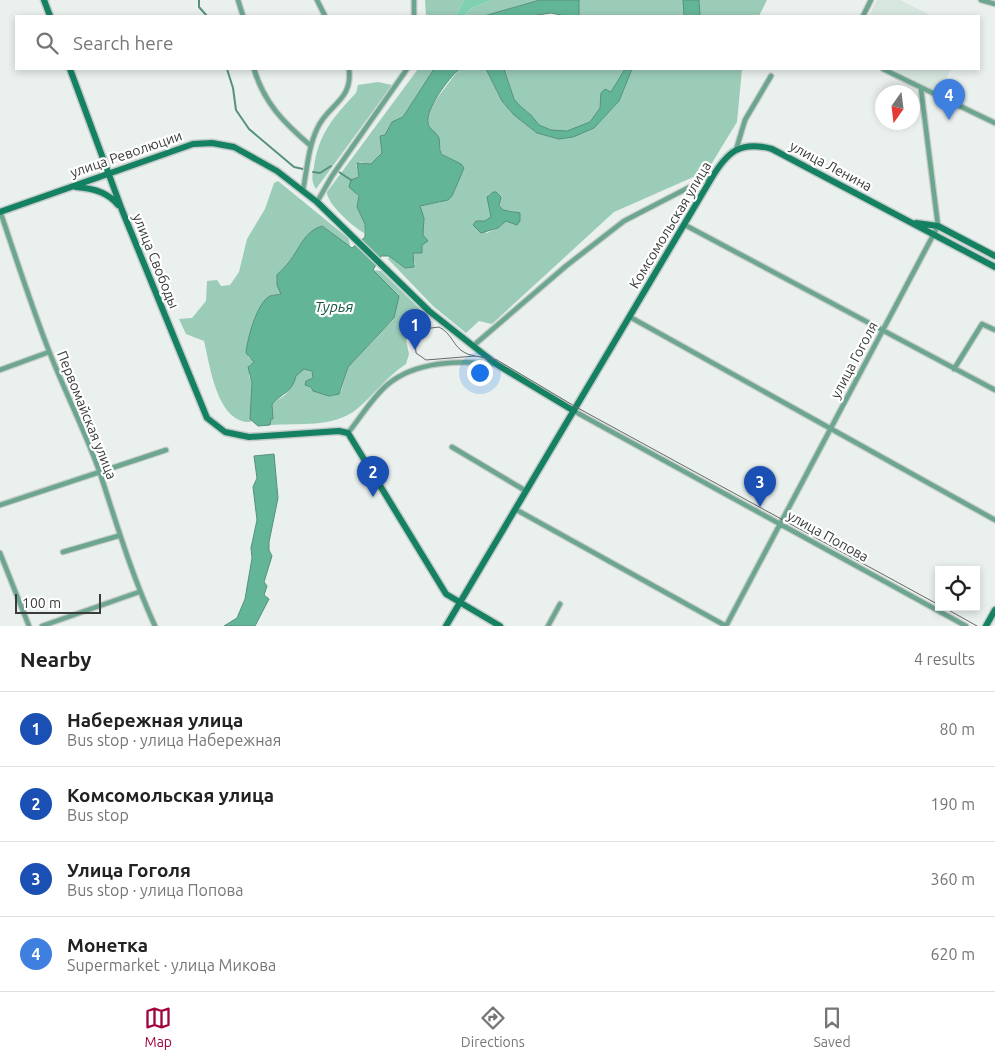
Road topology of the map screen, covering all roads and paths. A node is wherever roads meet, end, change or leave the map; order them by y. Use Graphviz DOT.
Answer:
graph roads {
  1 [pos="44,0"];
  2 [pos="238,0"];
  3 [pos="318,0"];
  4 [pos="414,0"];
  5 [pos="871,0"];
  6 [pos="981,0"];
  7 [pos="995,4"];
  8 [pos="50,15"];
  9 [pos="243,15"];
  10 [pos="325,15"];
  11 [pos="414,15"];
  12 [pos="864,15"];
  13 [pos="70,70"];
  14 [pos="254,70"];
  15 [pos="349,70"];
  16 [pos="406,70"];
  17 [pos="884,70"];
  18 [pos="771,76"];
  19 [pos="921,89"];
  20 [pos="995,123"];
  21 [pos="311,146"];
  22 [pos="736,150"];
  23 [pos="108,173"];
  24 [pos="711,179"];
  25 [pos="63,189"];
  26 [pos="303,190"];
  27 [pos="317,202"];
  28 [pos="122,210"];
  29 [pos="0,212"];
  30 [pos="913,223"];
  31 [pos="685,225"];
  32 [pos="938,226"];
  33 [pos="934,234"];
  34 [pos="995,256"];
  35 [pos="995,266"];
  36 [pos="630,317"];
  37 [pos="883,330"];
  38 [pos="995,330"];
  39 [pos="473,346"];
  40 [pos="49,352"];
  41 [pos="496,364"];
  42 [pos="954,369"];
  43 [pos="0,370"];
  44 [pos="995,390"];
  45 [pos="574,411"];
  46 [pos="831,428"];
  47 [pos="348,433"];
  48 [pos="452,446"];
  49 [pos="166,450"];
  50 [pos="100,473"];
  51 [pos="526,491"];
  52 [pos="0,505"];
  53 [pos="515,508"];
  54 [pos="995,520"];
  55 [pos="780,524"];
  56 [pos="118,536"];
  57 [pos="63,552"];
  58 [pos="0,553"];
  59 [pos="139,592"];
  60 [pos="459,603"];
  61 [pos="560,604"];
  62 [pos="995,610"];
  63 [pos="988,625"];
  64 [pos="29,626"];
  65 [pos="42,626"];
  66 [pos="155,626"];
  67 [pos="446,626"];
  68 [pos="500,626"];
  69 [pos="548,626"];
  70 [pos="726,626"];
  71 [pos="966,626"];
  1 -- 8 [label="main road"];
  2 -- 9 [label="street"];
  3 -- 10 [label="street"];
  4 -- 11 [label="street"];
  5 -- 12 [label="street"];
  6 -- 7 [label="street"];
  13 -- 23 [label="main road, улица Свободы"];
  14 -- 21 [label="street"];
  15 -- 21 [label="street"];
  16 -- 27 [label="street"];
  17 -- 19 [label="street"];
  18 -- 22 [label="street"];
  19 -- 20 [label="street"];
  19 -- 32 [label="street"];
  21 -- 26 [label="street"];
  22 -- 24 [label="main road, Комсомольская улица"];
  22 -- 30 [label="main road, улица Ленина"];
  23 -- 25 [label="main road, улица Революции"];
  23 -- 26 [label="main road, улица Революции"];
  23 -- 28 [label="main road, улица Свободы"];
  24 -- 31 [label="main road, Комсомольская улица"];
  24 -- 39 [label="street"];
  25 -- 28 [label="main road"];
  25 -- 29 [label="main road, улица Революции"];
  26 -- 27 [label="main road, улица Революции"];
  27 -- 39 [label="main road, улица Революции"];
  28 -- 47 [label="main road, улица Свободы"];
  29 -- 40 [label="street, Первомайская улица"];
  30 -- 32 [label="main road, улица Ленина"];
  30 -- 33 [label="main road, улица Ленина"];
  31 -- 36 [label="main road, Комсомольская улица"];
  31 -- 37 [label="street"];
  32 -- 33 [label="street, улица Гоголя"];
  32 -- 34 [label="main road, улица Ленина"];
  33 -- 35 [label="main road, улица Ленина"];
  33 -- 37 [label="street, улица Гоголя"];
  36 -- 45 [label="main road, Комсомольская улица"];
  36 -- 46 [label="street"];
  37 -- 42 [label="street"];
  37 -- 46 [label="street, улица Гоголя"];
  38 -- 42 [label="street"];
  39 -- 41 [label="main road, улица Революции"];
  40 -- 43 [label="street"];
  40 -- 50 [label="street, Первомайская улица"];
  41 -- 45 [label="main road, улица Революции"];
  41 -- 47 [label="street"];
  42 -- 44 [label="street"];
  45 -- 51 [label="main road, Комсомольская улица"];
  45 -- 55 [label="street, улица Попова"];
  46 -- 54 [label="street"];
  46 -- 55 [label="street, улица Гоголя"];
  47 -- 60 [label="main road"];
  48 -- 51 [label="street"];
  49 -- 50 [label="street"];
  50 -- 52 [label="street"];
  50 -- 56 [label="street, Первомайская улица"];
  51 -- 53 [label="main road, Комсомольская улица"];
  53 -- 60 [label="main road, Комсомольская улица"];
  53 -- 70 [label="street"];
  55 -- 70 [label="street, улица Гоголя"];
  55 -- 71 [label="street, улица Попова"];
  56 -- 57 [label="street"];
  56 -- 59 [label="street, Первомайская улица"];
  58 -- 64 [label="street"];
  59 -- 65 [label="street"];
  59 -- 66 [label="street, Первомайская улица"];
  60 -- 67 [label="main road, Комсомольская улица"];
  60 -- 68 [label="main road"];
  61 -- 69 [label="street"];
  62 -- 63 [label="main road"];
}
